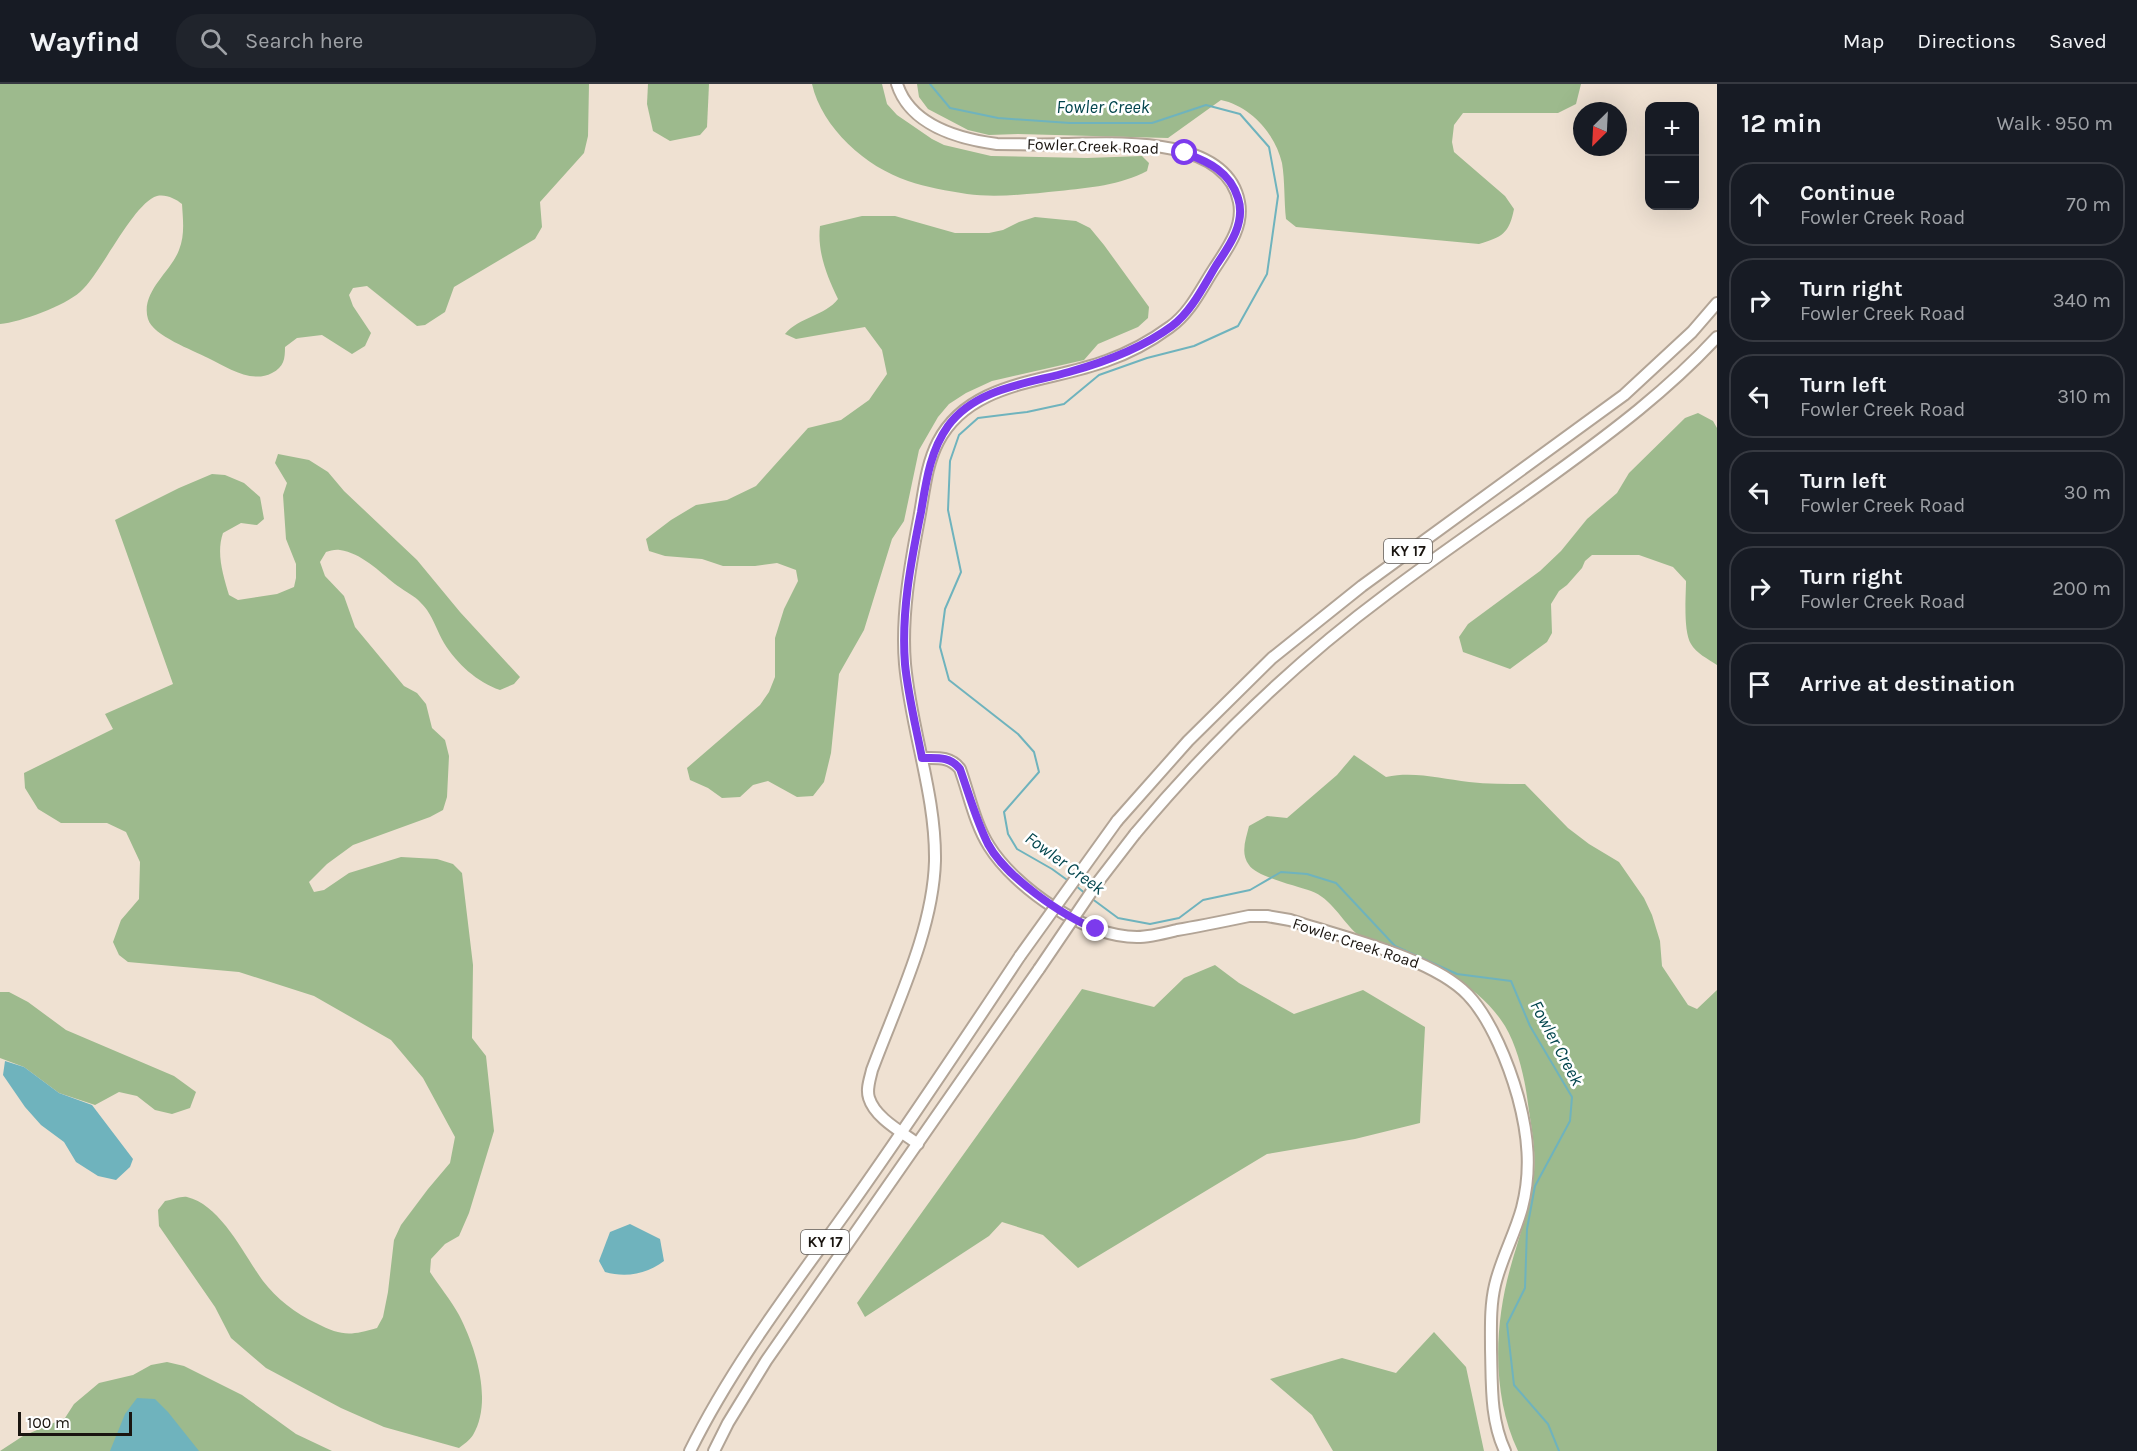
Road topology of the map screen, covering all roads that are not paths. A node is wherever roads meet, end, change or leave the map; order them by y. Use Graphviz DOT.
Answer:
graph roads {
  1 [pos="897,84"];
  2 [pos="1717,303"];
  3 [pos="1717,337"];
  4 [pos="922,758"];
  5 [pos="901,1131"];
  6 [pos="918,1144"];
  7 [pos="690,1451"];
  8 [pos="714,1451"];
  9 [pos="1505,1451"];
  1 -- 4 [label="main road, Fowler Creek Road"];
  2 -- 5 [label="main road, KY 17, bridge"];
  3 -- 6 [label="main road, KY 17, bridge"];
  4 -- 5 [label="main road, Fowler Creek Road"];
  4 -- 9 [label="main road, Fowler Creek Road"];
  5 -- 6 [label="main road, Fowler Creek Road"];
  5 -- 7 [label="main road, KY 17"];
  6 -- 8 [label="main road, KY 17"];
}
